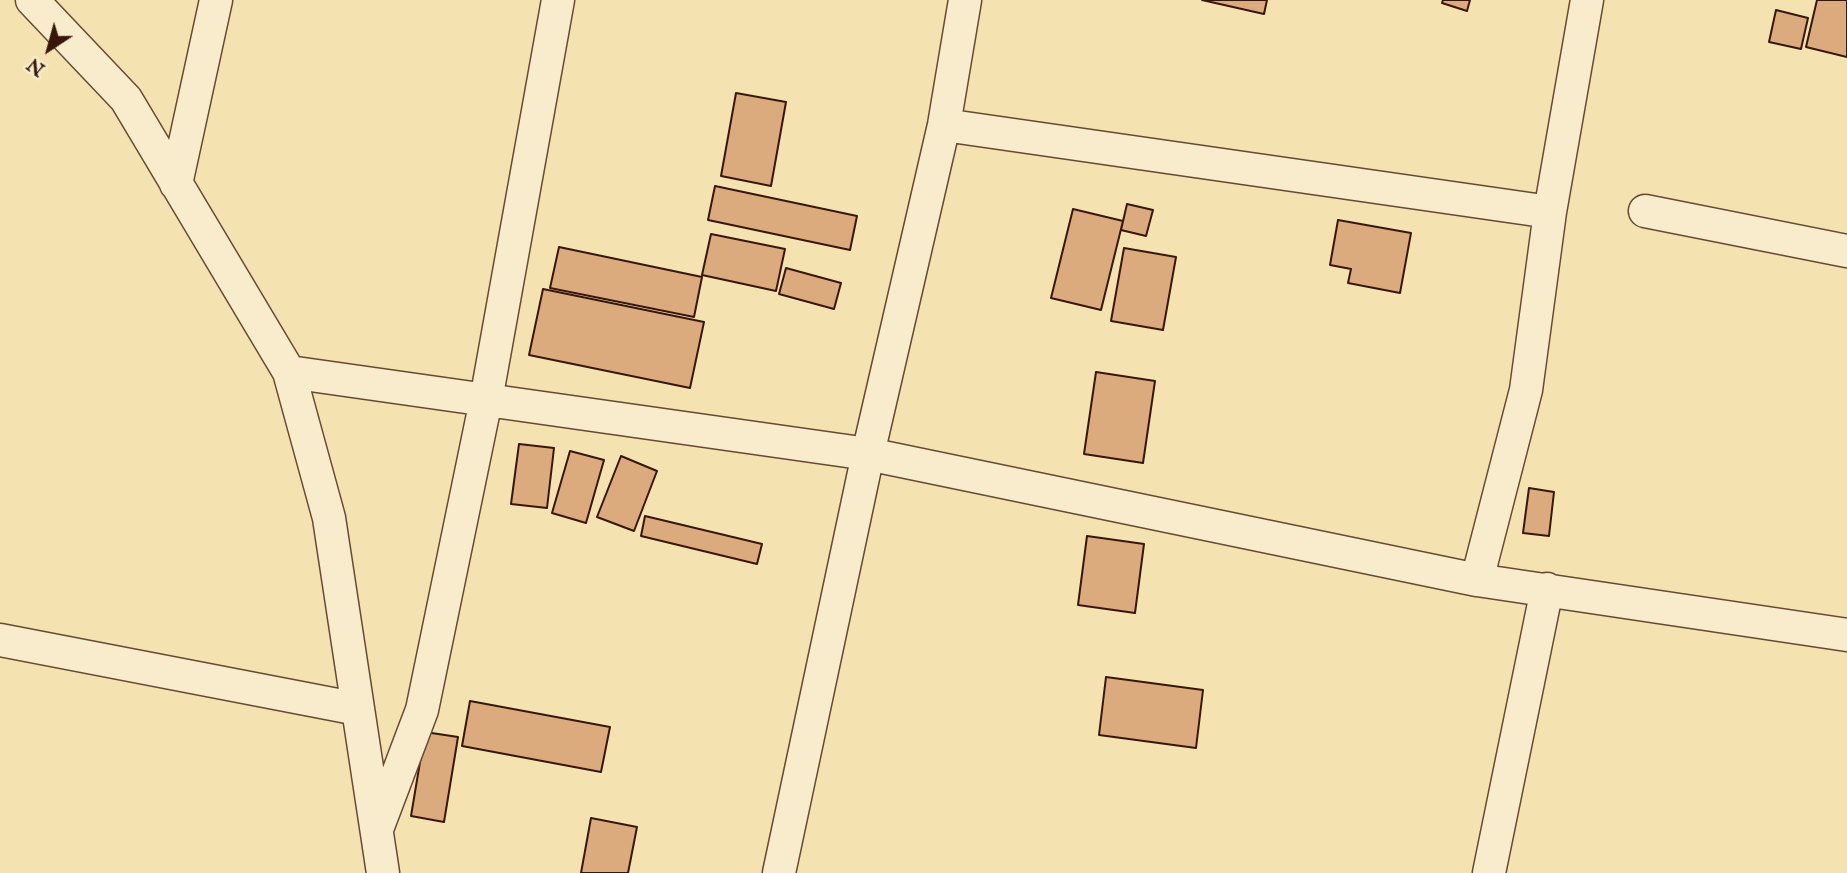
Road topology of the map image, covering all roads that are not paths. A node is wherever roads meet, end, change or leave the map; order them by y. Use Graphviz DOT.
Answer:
graph roads {
  1 [pos="32,0"];
  2 [pos="216,0"];
  3 [pos="558,0"];
  4 [pos="965,0"];
  5 [pos="1587,0"];
  6 [pos="944,125"];
  7 [pos="176,184"];
  8 [pos="1645,211"];
  9 [pos="1550,212"];
  10 [pos="1847,251"];
  11 [pos="289,372"];
  12 [pos="486,400"];
  13 [pos="868,454"];
  14 [pos="1477,580"];
  15 [pos="1547,589"];
  16 [pos="1847,635"];
  17 [pos="0,640"];
  18 [pos="358,709"];
  19 [pos="376,831"];
  20 [pos="383,873"];
  21 [pos="779,873"];
  22 [pos="1489,873"];
  1 -- 7 [label="street"];
  2 -- 7 [label="street"];
  3 -- 12 [label="street"];
  4 -- 6 [label="street"];
  5 -- 9 [label="street"];
  6 -- 9 [label="street"];
  6 -- 13 [label="street"];
  7 -- 11 [label="street"];
  8 -- 10 [label="street"];
  9 -- 14 [label="street"];
  11 -- 12 [label="street"];
  11 -- 18 [label="street"];
  12 -- 13 [label="street"];
  12 -- 19 [label="street"];
  13 -- 14 [label="street"];
  13 -- 21 [label="street"];
  14 -- 15 [label="street"];
  15 -- 16 [label="street"];
  15 -- 22 [label="street"];
  17 -- 18 [label="street"];
  18 -- 19 [label="street"];
  19 -- 20 [label="street"];
}
